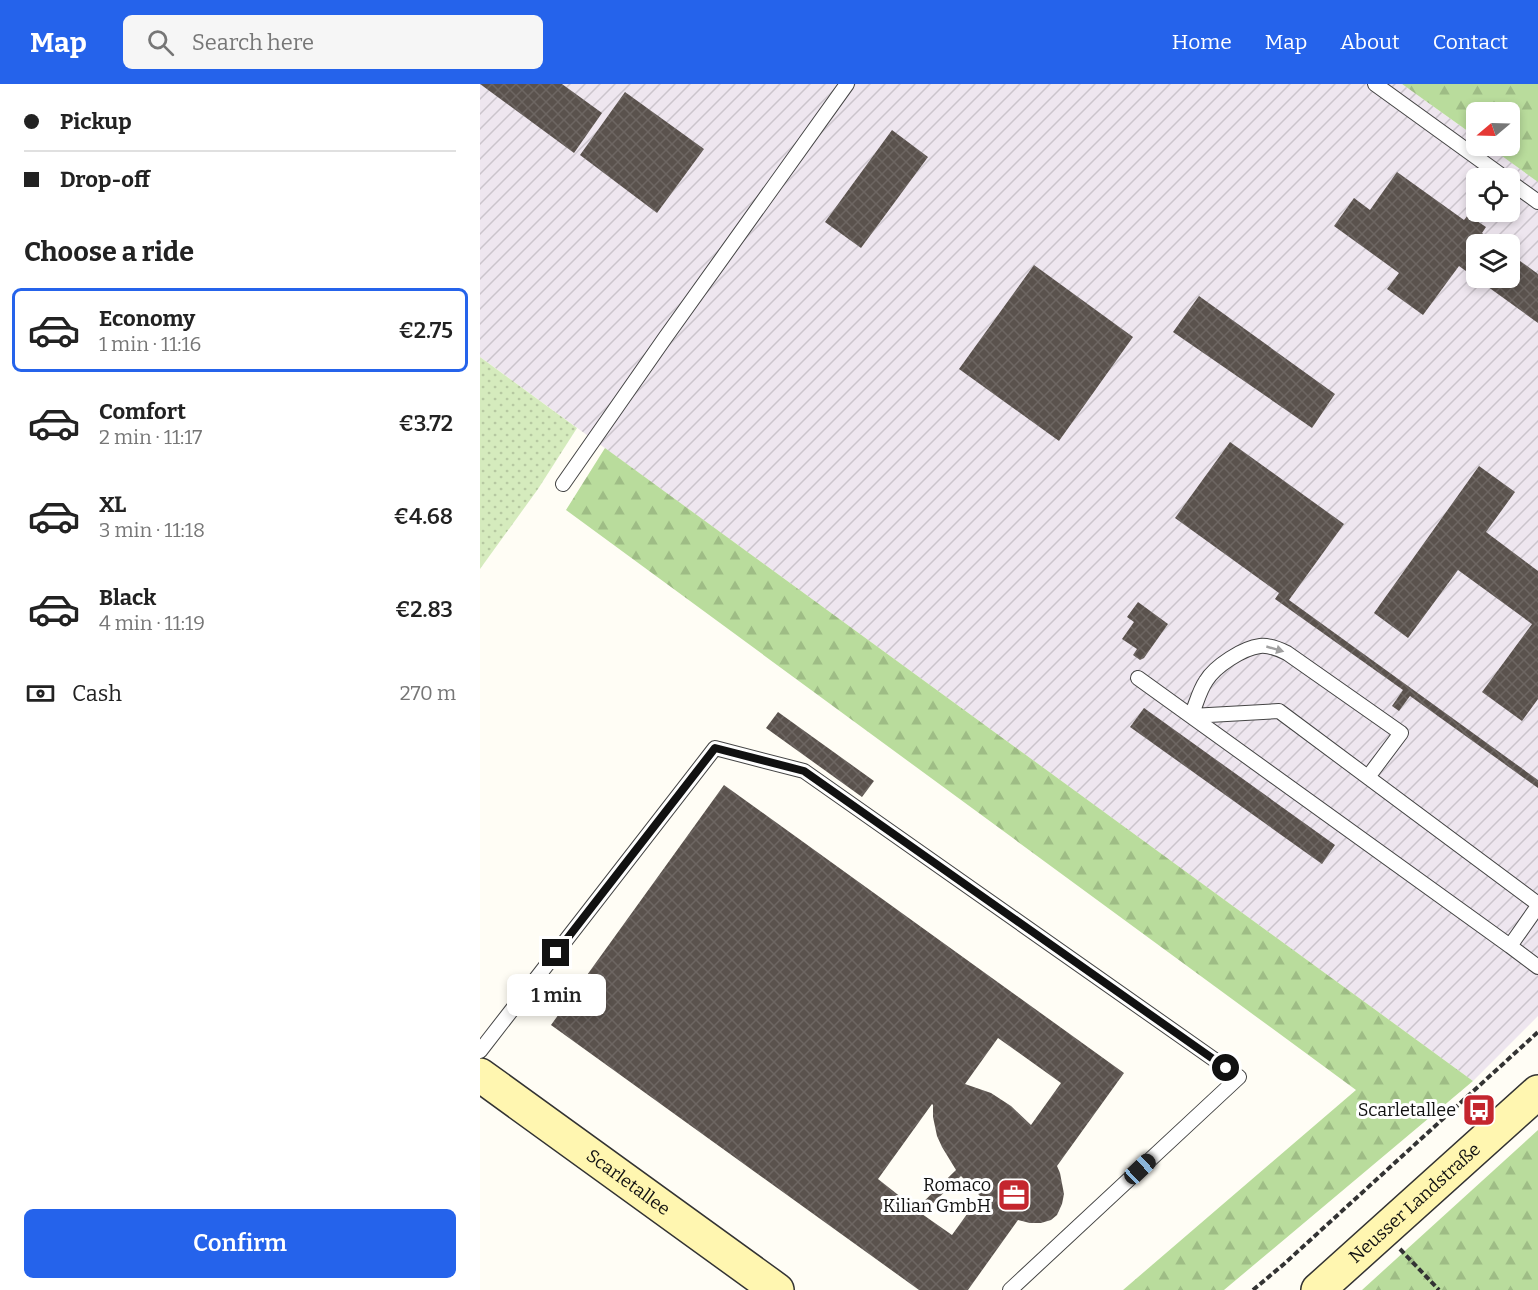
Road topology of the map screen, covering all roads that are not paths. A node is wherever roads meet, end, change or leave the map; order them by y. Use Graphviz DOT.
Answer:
graph roads {
  1 [pos="847,84"];
  2 [pos="1375,84"];
  3 [pos="1490,168"];
  4 [pos="1520,189"];
  5 [pos="1538,202"];
  6 [pos="563,484"];
  7 [pos="1138,678"];
  8 [pos="1191,716"];
  9 [pos="1368,777"];
  10 [pos="1538,905"];
  11 [pos="1510,946"];
  12 [pos="1538,967"];
  13 [pos="480,1051"];
  14 [pos="480,1075"];
  15 [pos="1538,1092"];
  16 [pos="777,1290"];
  17 [pos="1010,1290"];
  18 [pos="1318,1290"];
  1 -- 6 [label="lane"];
  2 -- 3 [label="lane"];
  4 -- 5 [label="lane"];
  7 -- 8 [label="lane"];
  8 -- 9 [label="lane"];
  8 -- 9 [label="lane, one-way"];
  8 -- 11 [label="lane"];
  9 -- 10 [label="lane"];
  10 -- 11 [label="lane"];
  11 -- 12 [label="lane"];
  13 -- 17 [label="lane"];
  14 -- 16 [label="street, Scarletallee"];
  15 -- 18 [label="street, Neusser Landstraße"];
}
